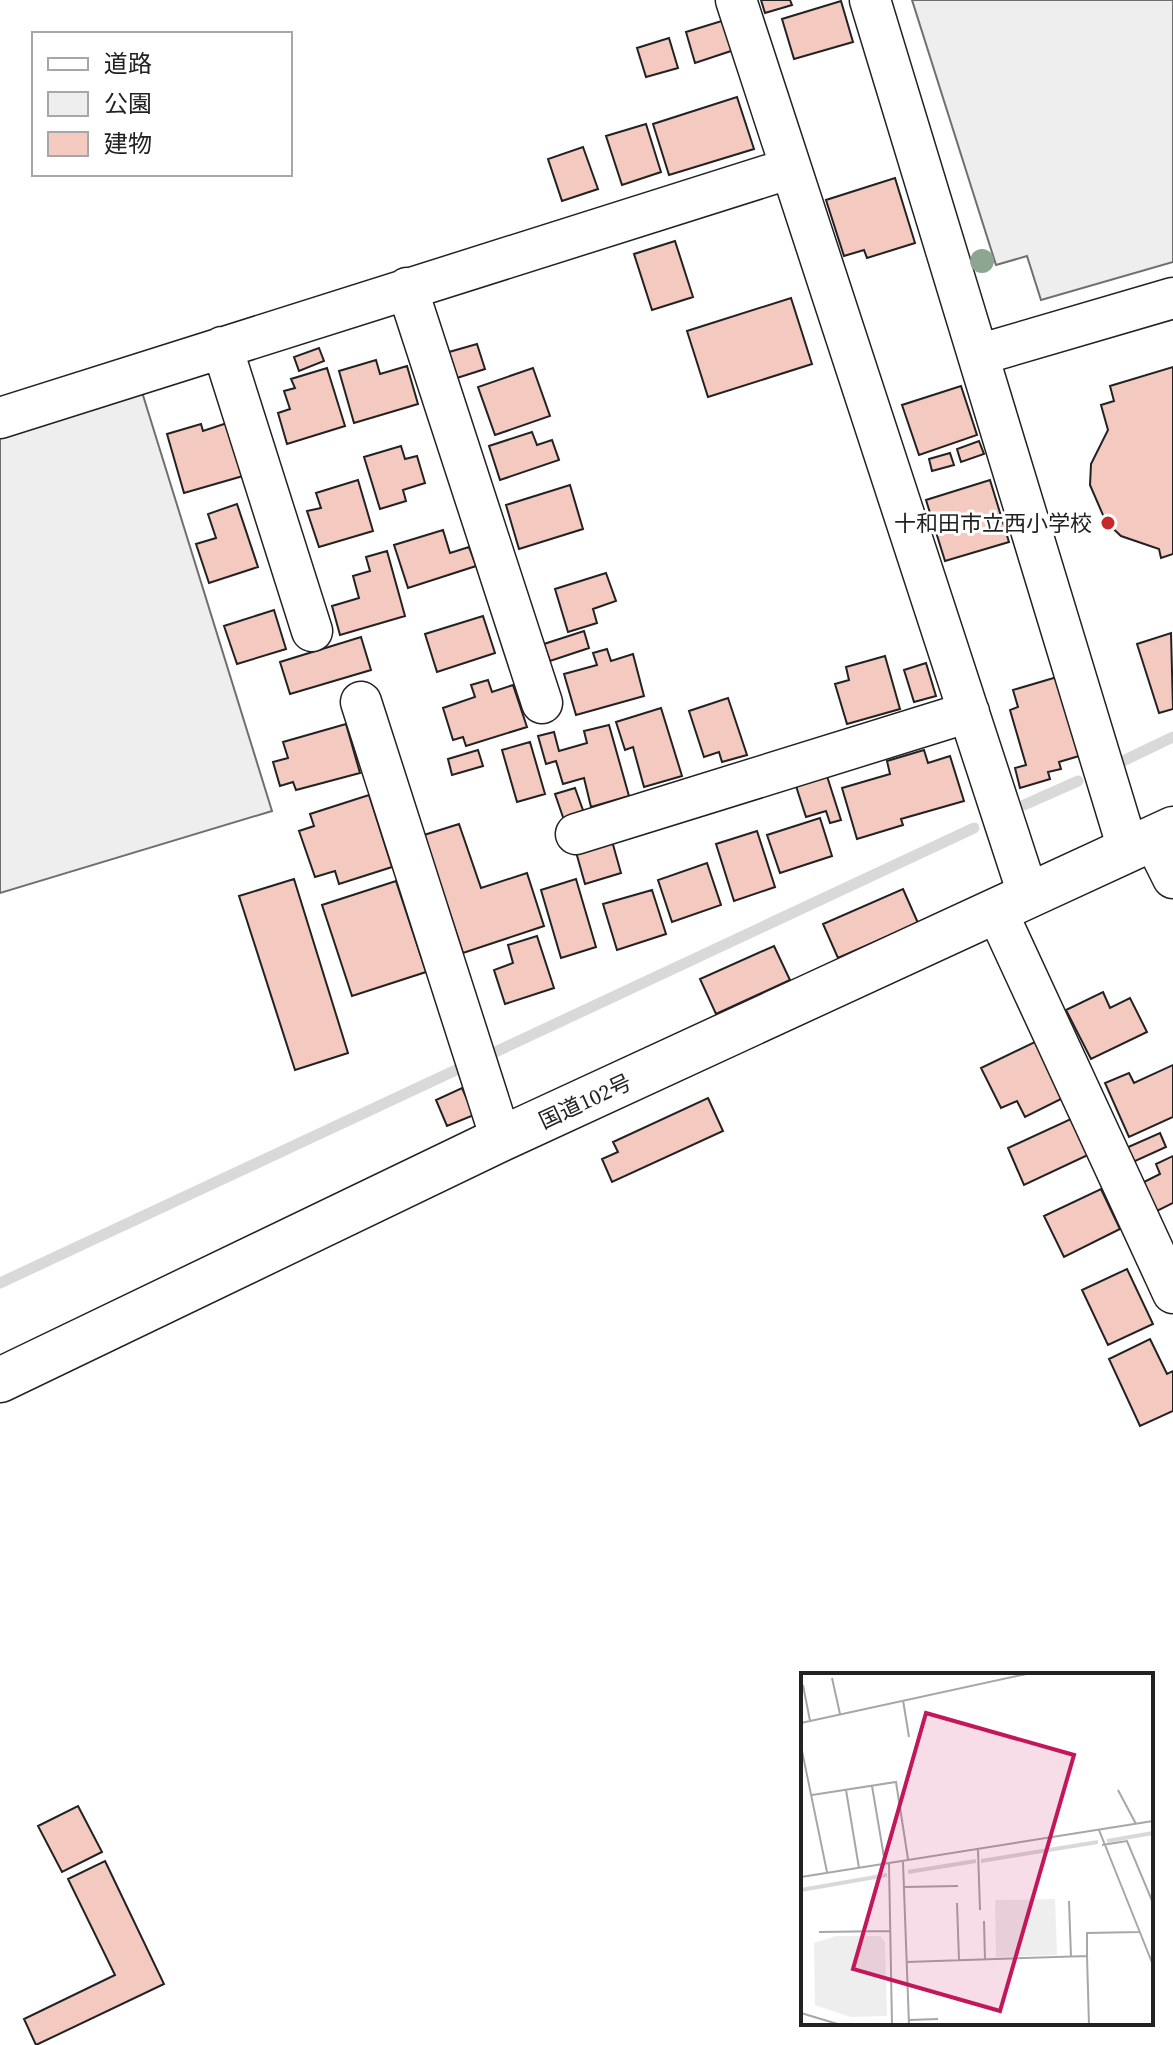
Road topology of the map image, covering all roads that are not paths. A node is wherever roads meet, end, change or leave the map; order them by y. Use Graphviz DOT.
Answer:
graph roads {
  1 [pos="736,0"];
  2 [pos="870,0"];
  3 [pos="788,169"];
  4 [pos="407,288"];
  5 [pos="1173,298"];
  6 [pos="222,347"];
  7 [pos="978,355"];
  8 [pos="0,418"];
  9 [pos="312,631"];
  10 [pos="361,702"];
  11 [pos="542,703"];
  12 [pos="969,712"];
  13 [pos="576,834"];
  14 [pos="1152,839"];
  15 [pos="1173,878"];
  16 [pos="1013,904"];
  17 [pos="501,1139"];
  18 [pos="1160,1228"];
  19 [pos="1173,1293"];
  20 [pos="0,1380"];
  1 -- 3 [label="street"];
  2 -- 7 [label="street"];
  3 -- 4 [label="street"];
  3 -- 12 [label="street"];
  4 -- 6 [label="street"];
  4 -- 11 [label="street"];
  5 -- 7 [label="street"];
  6 -- 8 [label="street"];
  6 -- 9 [label="street"];
  7 -- 14 [label="street"];
  10 -- 17 [label="street"];
  12 -- 13 [label="street"];
  12 -- 16 [label="street"];
  14 -- 15 [label="street"];
  14 -- 16 [label="highway, 国道102号"];
  16 -- 17 [label="highway, 国道102号"];
  16 -- 18 [label="street"];
  17 -- 20 [label="highway, 国道102号"];
  18 -- 19 [label="street"];
}
